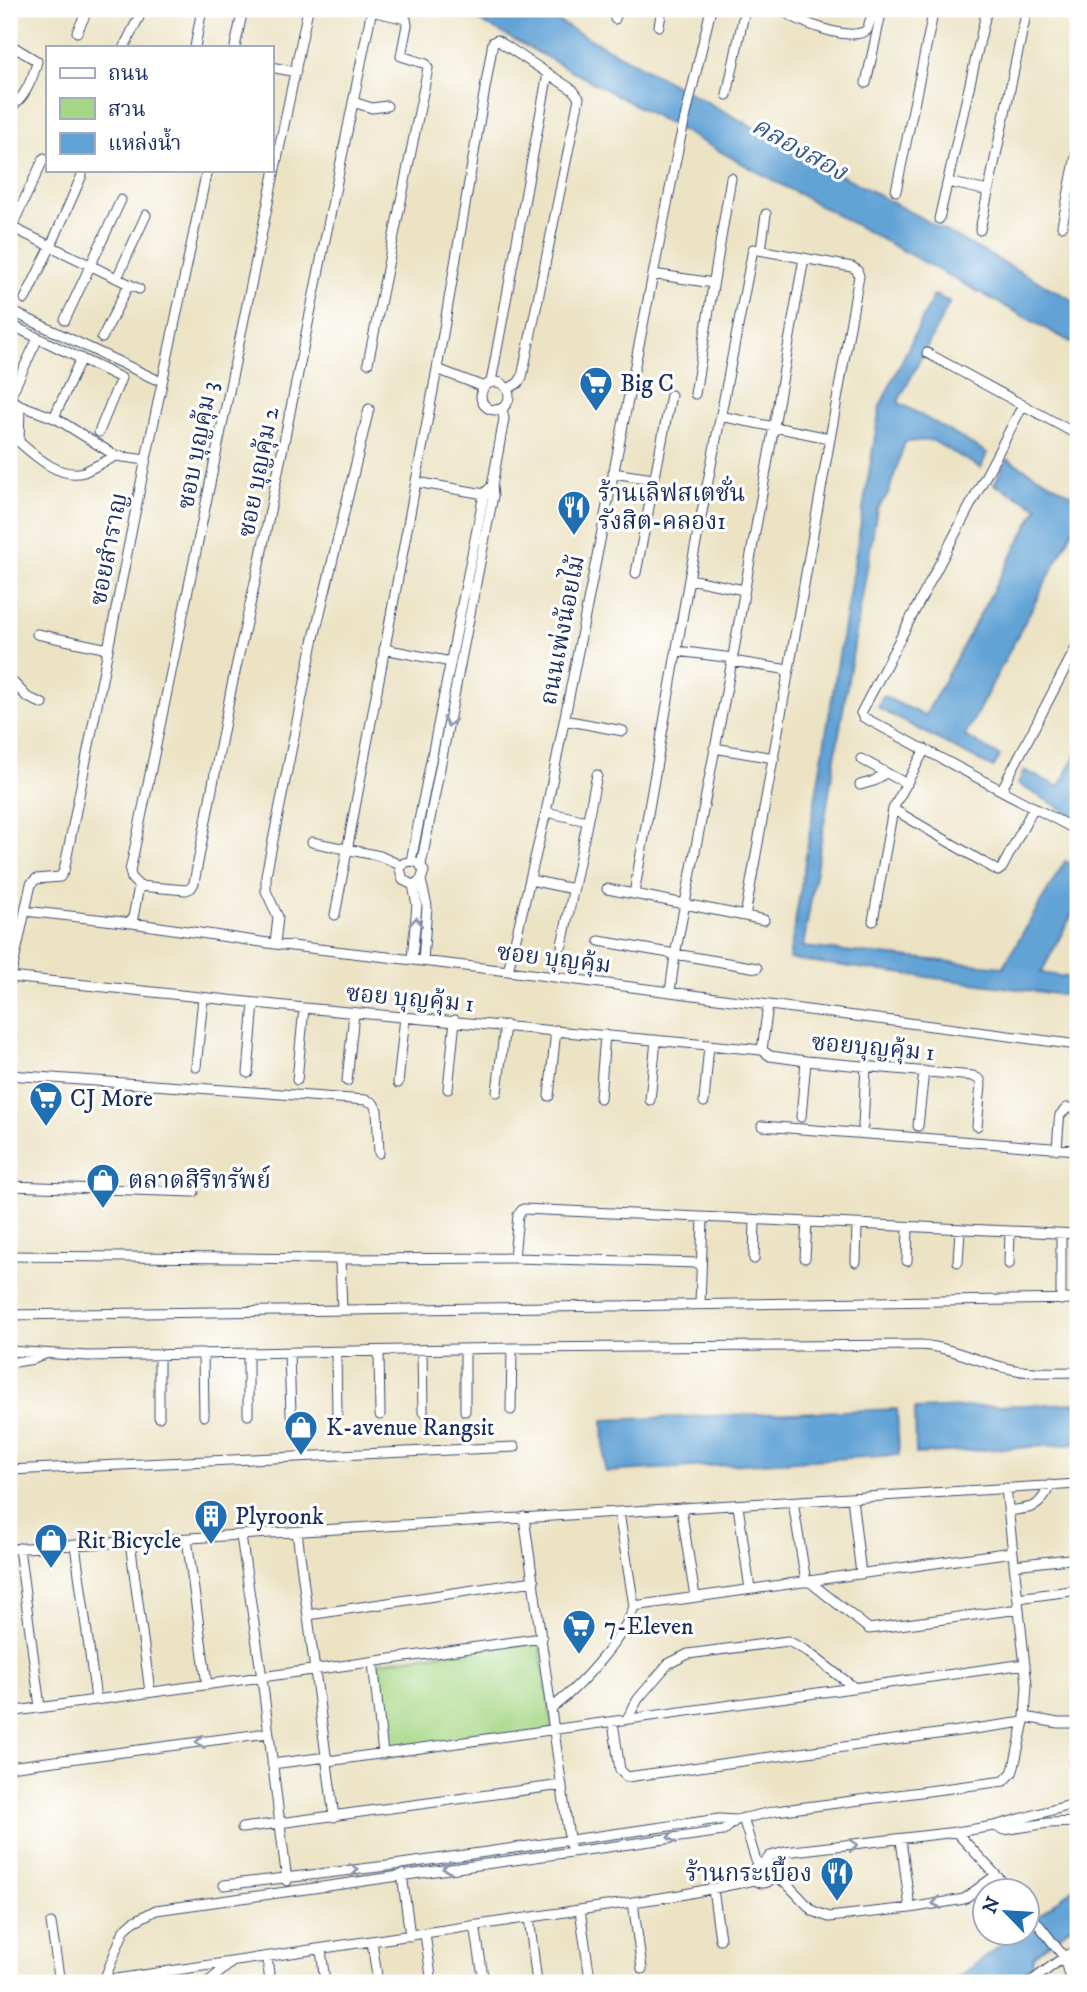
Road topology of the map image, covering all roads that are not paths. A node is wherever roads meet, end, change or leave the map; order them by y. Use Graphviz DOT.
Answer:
graph roads {
  1 [pos="88,9"];
  2 [pos="143,9"];
  3 [pos="202,9"];
  4 [pos="243,9"];
  5 [pos="308,9"];
  6 [pos="617,9"];
  7 [pos="662,9"];
  8 [pos="711,9"];
  9 [pos="745,9"];
  10 [pos="780,9"];
  11 [pos="874,9"];
  12 [pos="882,9"];
  13 [pos="934,9"];
  14 [pos="986,9"];
  15 [pos="1027,9"];
  16 [pos="371,10"];
  17 [pos="615,19"];
  18 [pos="659,26"];
  19 [pos="77,32"];
  20 [pos="9,44"];
  21 [pos="124,46"];
  22 [pos="195,46"];
  23 [pos="235,46"];
  24 [pos="273,67"];
  25 [pos="296,72"];
  26 [pos="548,73"];
  27 [pos="866,83"];
  28 [pos="727,95"];
  29 [pos="353,102"];
  30 [pos="387,106"];
  31 [pos="9,107"];
  32 [pos="1078,146"];
  33 [pos="44,158"];
  34 [pos="207,172"];
  35 [pos="82,175"];
  36 [pos="731,178"];
  37 [pos="948,182"];
  38 [pos="896,191"];
  39 [pos="988,191"];
  40 [pos="121,200"];
  41 [pos="766,214"];
  42 [pos="146,215"];
  43 [pos="939,219"];
  44 [pos="1062,226"];
  45 [pos="10,228"];
  46 [pos="980,230"];
  47 [pos="51,246"];
  48 [pos="761,250"];
  49 [pos="804,258"];
  50 [pos="90,265"];
  51 [pos="653,274"];
  52 [pos="117,278"];
  53 [pos="713,283"];
  54 [pos="129,284"];
  55 [pos="139,289"];
  56 [pos="24,299"];
  57 [pos="9,310"];
  58 [pos="65,320"];
  59 [pos="9,324"];
  60 [pos="38,338"];
  61 [pos="102,338"];
  62 [pos="927,353"];
  63 [pos="81,358"];
  64 [pos="368,363"];
  65 [pos="437,369"];
  66 [pos="155,379"];
  67 [pos="488,384"];
  68 [pos="508,389"];
  69 [pos="695,394"];
  70 [pos="11,395"];
  71 [pos="671,395"];
  72 [pos="20,405"];
  73 [pos="1023,405"];
  74 [pos="502,408"];
  75 [pos="369,409"];
  76 [pos="56,413"];
  77 [pos="720,416"];
  78 [pos="775,425"];
  79 [pos="99,432"];
  80 [pos="1078,435"];
  81 [pos="829,438"];
  82 [pos="116,456"];
  83 [pos="146,460"];
  84 [pos="613,473"];
  85 [pos="653,479"];
  86 [pos="416,482"];
  87 [pos="490,492"];
  88 [pos="636,573"];
  89 [pos="690,579"];
  90 [pos="744,590"];
  91 [pos="37,634"];
  92 [pos="1078,644"];
  93 [pos="108,649"];
  94 [pos="384,649"];
  95 [pos="677,650"];
  96 [pos="732,659"];
  97 [pos="451,662"];
  98 [pos="789,670"];
  99 [pos="9,678"];
  100 [pos="43,704"];
  101 [pos="564,720"];
  102 [pos="623,731"];
  103 [pos="714,748"];
  104 [pos="925,749"];
  105 [pos="774,758"];
  106 [pos="860,759"];
  107 [pos="886,772"];
  108 [pos="597,775"];
  109 [pos="860,785"];
  110 [pos="907,785"];
  111 [pos="1002,789"];
  112 [pos="1034,807"];
  113 [pos="893,809"];
  114 [pos="546,812"];
  115 [pos="587,821"];
  116 [pos="1078,831"];
  117 [pos="312,842"];
  118 [pos="347,849"];
  119 [pos="411,860"];
  120 [pos="421,865"];
  121 [pos="402,866"];
  122 [pos="530,880"];
  123 [pos="417,882"];
  124 [pos="139,886"];
  125 [pos="573,889"];
  126 [pos="607,889"];
  127 [pos="634,894"];
  128 [pos="685,905"];
  129 [pos="25,911"];
  130 [pos="335,915"];
  131 [pos="745,916"];
  132 [pos="764,920"];
  133 [pos="873,920"];
  134 [pos="132,923"];
  135 [pos="599,941"];
  136 [pos="275,944"];
  137 [pos="562,945"];
  138 [pos="675,955"];
  139 [pos="11,956"];
  140 [pos="412,959"];
  141 [pos="423,961"];
  142 [pos="757,968"];
  143 [pos="508,971"];
  144 [pos="10,981"];
  145 [pos="670,992"];
  146 [pos="203,998"];
  147 [pos="254,1003"];
  148 [pos="768,1005"];
  149 [pos="304,1008"];
  150 [pos="354,1013"];
  151 [pos="405,1017"];
  152 [pos="455,1020"];
  153 [pos="505,1025"];
  154 [pos="555,1030"];
  155 [pos="605,1035"];
  156 [pos="656,1040"];
  157 [pos="709,1045"];
  158 [pos="1078,1045"];
  159 [pos="766,1053"];
  160 [pos="806,1061"];
  161 [pos="866,1066"];
  162 [pos="196,1067"];
  163 [pos="924,1071"];
  164 [pos="248,1073"];
  165 [pos="9,1075"];
  166 [pos="297,1080"];
  167 [pos="347,1081"];
  168 [pos="398,1083"];
  169 [pos="448,1089"];
  170 [pos="497,1092"];
  171 [pos="549,1096"];
  172 [pos="600,1098"];
  173 [pos="650,1100"];
  174 [pos="704,1102"];
  175 [pos="1078,1108"];
  176 [pos="801,1117"];
  177 [pos="762,1126"];
  178 [pos="863,1126"];
  179 [pos="918,1126"];
  180 [pos="977,1126"];
  181 [pos="1057,1149"];
  182 [pos="1078,1150"];
  183 [pos="379,1153"];
  184 [pos="9,1186"];
  185 [pos="194,1192"];
  186 [pos="703,1217"];
  187 [pos="755,1220"];
  188 [pos="807,1222"];
  189 [pos="857,1225"];
  190 [pos="908,1227"];
  191 [pos="960,1230"];
  192 [pos="1010,1232"];
  193 [pos="1061,1234"];
  194 [pos="1078,1234"];
  195 [pos="9,1256"];
  196 [pos="514,1258"];
  197 [pos="805,1258"];
  198 [pos="340,1259"];
  199 [pos="754,1259"];
  200 [pos="907,1261"];
  201 [pos="856,1262"];
  202 [pos="958,1262"];
  203 [pos="701,1263"];
  204 [pos="1009,1264"];
  205 [pos="1078,1299"];
  206 [pos="1061,1300"];
  207 [pos="700,1304"];
  208 [pos="342,1310"];
  209 [pos="9,1315"];
  210 [pos="512,1348"];
  211 [pos="465,1349"];
  212 [pos="422,1350"];
  213 [pos="9,1351"];
  214 [pos="379,1352"];
  215 [pos="203,1353"];
  216 [pos="248,1353"];
  217 [pos="289,1353"];
  218 [pos="336,1353"];
  219 [pos="45,1354"];
  220 [pos="159,1354"];
  221 [pos="9,1363"];
  222 [pos="1078,1372"];
  223 [pos="465,1410"];
  224 [pos="511,1410"];
  225 [pos="423,1412"];
  226 [pos="291,1414"];
  227 [pos="248,1415"];
  228 [pos="337,1415"];
  229 [pos="380,1415"];
  230 [pos="204,1416"];
  231 [pos="159,1417"];
  232 [pos="515,1447"];
  233 [pos="9,1470"];
  234 [pos="1078,1484"];
  235 [pos="1050,1485"];
  236 [pos="1006,1488"];
  237 [pos="852,1498"];
  238 [pos="793,1502"];
  239 [pos="738,1506"];
  240 [pos="681,1508"];
  241 [pos="1008,1511"];
  242 [pos="619,1513"];
  243 [pos="524,1517"];
  244 [pos="297,1532"];
  245 [pos="241,1536"];
  246 [pos="187,1539"];
  247 [pos="130,1542"];
  248 [pos="75,1545"];
  249 [pos="14,1548"];
  250 [pos="1012,1552"];
  251 [pos="1078,1558"];
  252 [pos="1014,1565"];
  253 [pos="862,1574"];
  254 [pos="534,1581"];
  255 [pos="808,1582"];
  256 [pos="750,1589"];
  257 [pos="1078,1590"];
  258 [pos="695,1597"];
  259 [pos="1018,1598"];
  260 [pos="634,1606"];
  261 [pos="1018,1609"];
  262 [pos="308,1615"];
  263 [pos="542,1638"];
  264 [pos="373,1662"];
  265 [pos="1025,1664"];
  266 [pos="316,1670"];
  267 [pos="262,1678"];
  268 [pos="207,1685"];
  269 [pos="855,1688"];
  270 [pos="150,1692"];
  271 [pos="96,1699"];
  272 [pos="40,1707"];
  273 [pos="551,1708"];
  274 [pos="9,1712"];
  275 [pos="627,1719"];
  276 [pos="1024,1719"];
  277 [pos="613,1722"];
  278 [pos="1078,1723"];
  279 [pos="554,1728"];
  280 [pos="268,1733"];
  281 [pos="1078,1746"];
  282 [pos="383,1754"];
  283 [pos="327,1759"];
  284 [pos="272,1764"];
  285 [pos="1074,1764"];
  286 [pos="9,1767"];
  287 [pos="562,1785"];
  288 [pos="1078,1803"];
  289 [pos="334,1816"];
  290 [pos="740,1819"];
  291 [pos="1078,1822"];
  292 [pos="280,1824"];
  293 [pos="994,1826"];
  294 [pos="242,1828"];
  295 [pos="956,1832"];
  296 [pos="901,1840"];
  297 [pos="570,1846"];
  298 [pos="761,1863"];
  299 [pos="402,1874"];
  300 [pos="996,1875"];
  301 [pos="772,1876"];
  302 [pos="286,1878"];
  303 [pos="755,1880"];
  304 [pos="224,1885"];
  305 [pos="713,1889"];
  306 [pos="288,1890"];
  307 [pos="633,1902"];
  308 [pos="910,1908"];
  309 [pos="580,1910"];
  310 [pos="529,1917"];
  311 [pos="51,1923"];
  312 [pos="475,1925"];
  313 [pos="1042,1929"];
  314 [pos="425,1934"];
  315 [pos="410,1936"];
  316 [pos="720,1939"];
  317 [pos="372,1942"];
  318 [pos="321,1949"];
  319 [pos="1078,1949"];
  320 [pos="1062,1954"];
  321 [pos="267,1956"];
  322 [pos="232,1962"];
  323 [pos="642,1969"];
  324 [pos="590,1979"];
  325 [pos="103,1982"];
  326 [pos="60,1983"];
  327 [pos="89,1983"];
  328 [pos="207,1983"];
  329 [pos="270,1983"];
  330 [pos="325,1983"];
  331 [pos="378,1983"];
  332 [pos="432,1983"];
  333 [pos="484,1983"];
  334 [pos="537,1983"];
  335 [pos="1029,1983"];
  336 [pos="1071,1983"];
  1 -- 19 [label="street"];
  2 -- 21 [label="street"];
  3 -- 22 [label="street"];
  4 -- 23 [label="street"];
  5 -- 25 [label="street, ซอบ บุญคุ้ม 3"];
  6 -- 17 [label="street"];
  7 -- 18 [label="street"];
  8 -- 51 [label="street, ถนนเพ่งน้อยไม้"];
  9 -- 28 [label="street"];
  10 -- 11 [label="street"];
  12 -- 27 [label="street"];
  13 -- 38 [label="street"];
  14 -- 37 [label="street"];
  15 -- 39 [label="street"];
  16 -- 29 [label="street, ซอย บุญคุ้ม 2"];
  16 -- 64 [label="street"];
  20 -- 31 [label="street"];
  24 -- 25 [label="street"];
  25 -- 124 [label="street, ซอบ บุญคุ้ม 3"];
  26 -- 65 [label="street"];
  26 -- 67 [label="street"];
  26 -- 68 [label="street"];
  29 -- 30 [label="street"];
  29 -- 124 [label="street, ซอย บุญคุ้ม 2"];
  32 -- 44 [label="street"];
  33 -- 45 [label="street"];
  34 -- 83 [label="street, ซอยสำราญ"];
  35 -- 47 [label="street"];
  36 -- 53 [label="street"];
  37 -- 39 [label="street"];
  37 -- 43 [label="street"];
  39 -- 46 [label="street"];
  40 -- 50 [label="street"];
  41 -- 48 [label="street"];
  42 -- 52 [label="street"];
  45 -- 47 [label="street"];
  47 -- 50 [label="street"];
  47 -- 56 [label="street"];
  48 -- 49 [label="street"];
  48 -- 77 [label="street"];
  49 -- 78 [label="street"];
  49 -- 81 [label="street"];
  50 -- 52 [label="street"];
  50 -- 58 [label="street"];
  51 -- 53 [label="street"];
  51 -- 84 [label="street, ถนนเพ่งน้อยไม้"];
  52 -- 54 [label="street"];
  53 -- 69 [label="street"];
  54 -- 55 [label="street"];
  54 -- 61 [label="street"];
  57 -- 66 [label="street"];
  59 -- 60 [label="street"];
  60 -- 63 [label="street"];
  60 -- 70 [label="street"];
  62 -- 73 [label="street"];
  63 -- 76 [label="street"];
  63 -- 79 [label="street"];
  65 -- 67 [label="street"];
  65 -- 86 [label="street"];
  67 -- 68 [label="street"];
  67 -- 74 [label="street"];
  68 -- 74 [label="street"];
  70 -- 72 [label="street"];
  71 -- 85 [label="street"];
  72 -- 82 [label="street"];
  72 -- 82 [label="street"];
  73 -- 80 [label="street"];
  73 -- 104 [label="street"];
  74 -- 87 [label="street"];
  75 -- 136 [label="street"];
  77 -- 78 [label="street"];
  77 -- 89 [label="street"];
  78 -- 81 [label="street"];
  78 -- 90 [label="street"];
  81 -- 98 [label="street"];
  82 -- 83 [label="street"];
  83 -- 93 [label="street, ซอยสำราญ"];
  84 -- 85 [label="street"];
  84 -- 101 [label="street, ถนนเพ่งน้อยไม้"];
  85 -- 88 [label="street"];
  86 -- 87 [label="street"];
  86 -- 94 [label="street"];
  87 -- 97 [label="street"];
  87 -- 120 [label="street, one-way"];
  89 -- 90 [label="street"];
  89 -- 95 [label="street"];
  90 -- 96 [label="street"];
  91 -- 93 [label="street"];
  92 -- 111 [label="street"];
  93 -- 129 [label="street, ซอยสำราญ"];
  94 -- 97 [label="street"];
  94 -- 118 [label="street"];
  95 -- 96 [label="street"];
  95 -- 127 [label="street"];
  96 -- 98 [label="street"];
  96 -- 103 [label="street"];
  97 -- 119 [label="street"];
  98 -- 105 [label="street"];
  99 -- 100 [label="street"];
  101 -- 102 [label="street"];
  101 -- 114 [label="street, ถนนเพ่งน้อยไม้"];
  103 -- 105 [label="street"];
  103 -- 128 [label="street"];
  104 -- 110 [label="street"];
  104 -- 111 [label="street"];
  105 -- 131 [label="street"];
  106 -- 107 [label="street"];
  107 -- 109 [label="street"];
  107 -- 110 [label="street"];
  108 -- 115 [label="street"];
  110 -- 113 [label="street"];
  111 -- 112 [label="street"];
  112 -- 113 [label="street"];
  112 -- 116 [label="street"];
  113 -- 133 [label="street"];
  114 -- 115 [label="street"];
  114 -- 122 [label="street, ถนนเพ่งน้อยไม้"];
  115 -- 125 [label="street"];
  117 -- 118 [label="street"];
  118 -- 121 [label="street"];
  118 -- 130 [label="street"];
  119 -- 120 [label="street"];
  119 -- 121 [label="street"];
  120 -- 123 [label="street"];
  121 -- 123 [label="street"];
  122 -- 125 [label="street"];
  122 -- 143 [label="street, ถนนเพ่งน้อยไม้"];
  140 -- 123 [label="street, one-way"];
  123 -- 141 [label="street"];
  124 -- 134 [label="street"];
  125 -- 137 [label="street"];
  126 -- 127 [label="street"];
  127 -- 128 [label="street"];
  128 -- 131 [label="street"];
  128 -- 138 [label="street"];
  129 -- 134 [label="street, ซอย บุญคุ้ม"];
  129 -- 139 [label="street"];
  131 -- 132 [label="street"];
  134 -- 136 [label="street, ซอย บุญคุ้ม"];
  135 -- 138 [label="street"];
  136 -- 140 [label="street, ซอย บุญคุ้ม"];
  138 -- 142 [label="street"];
  138 -- 145 [label="street"];
  139 -- 144 [label="street"];
  140 -- 141 [label="street, ซอย บุญคุ้ม"];
  141 -- 143 [label="street, ซอย บุญคุ้ม"];
  143 -- 145 [label="street, ซอย บุญคุ้ม"];
  144 -- 146 [label="street, ซอย บุญคุ้ม 1"];
  145 -- 148 [label="street, ซอย บุญคุ้ม"];
  146 -- 147 [label="street, ซอย บุญคุ้ม 1"];
  146 -- 162 [label="street"];
  147 -- 149 [label="street, ซอย บุญคุ้ม 1"];
  147 -- 164 [label="street"];
  148 -- 158 [label="street, ซอย บุญคุ้ม"];
  148 -- 159 [label="street"];
  149 -- 150 [label="street, ซอย บุญคุ้ม 1"];
  149 -- 166 [label="street"];
  150 -- 151 [label="street, ซอย บุญคุ้ม 1"];
  150 -- 167 [label="street"];
  151 -- 152 [label="street, ซอย บุญคุ้ม 1"];
  151 -- 168 [label="street"];
  152 -- 153 [label="street, ซอย บุญคุ้ม 1"];
  152 -- 169 [label="street"];
  153 -- 154 [label="street, ซอย บุญคุ้ม 1"];
  153 -- 170 [label="street"];
  154 -- 155 [label="street, ซอย บุญคุ้ม 1"];
  154 -- 171 [label="street"];
  155 -- 156 [label="street, ซอย บุญคุ้ม 1"];
  155 -- 172 [label="street"];
  156 -- 157 [label="street, ซอย บุญคุ้ม 1"];
  156 -- 173 [label="street"];
  157 -- 159 [label="street, ซอย บุญคุ้ม 1"];
  157 -- 174 [label="street"];
  159 -- 160 [label="street, ซอยบุญคุ้ม 1"];
  160 -- 161 [label="street, ซอยบุญคุ้ม 1"];
  160 -- 176 [label="street"];
  161 -- 163 [label="street, ซอยบุญคุ้ม 1"];
  161 -- 178 [label="street"];
  163 -- 179 [label="street"];
  163 -- 180 [label="street, ซอยบุญคุ้ม 1"];
  165 -- 183 [label="street"];
  175 -- 181 [label="street"];
  177 -- 181 [label="street"];
  181 -- 182 [label="street"];
  184 -- 185 [label="street"];
  186 -- 187 [label="street"];
  186 -- 196 [label="street"];
  186 -- 203 [label="street"];
  187 -- 188 [label="street"];
  187 -- 199 [label="street"];
  188 -- 189 [label="street"];
  188 -- 197 [label="street"];
  189 -- 190 [label="street"];
  189 -- 201 [label="street"];
  190 -- 191 [label="street"];
  190 -- 200 [label="street"];
  191 -- 192 [label="street"];
  191 -- 202 [label="street"];
  192 -- 193 [label="street"];
  192 -- 204 [label="street"];
  193 -- 194 [label="street"];
  193 -- 206 [label="street"];
  195 -- 198 [label="street"];
  196 -- 198 [label="street"];
  196 -- 203 [label="street"];
  198 -- 208 [label="street"];
  203 -- 207 [label="street"];
  205 -- 206 [label="street"];
  206 -- 207 [label="street"];
  207 -- 208 [label="street"];
  208 -- 209 [label="street"];
  210 -- 211 [label="street"];
  210 -- 222 [label="street"];
  210 -- 224 [label="street"];
  211 -- 212 [label="street"];
  211 -- 223 [label="street"];
  212 -- 214 [label="street"];
  212 -- 225 [label="street"];
  213 -- 219 [label="street"];
  214 -- 218 [label="street"];
  214 -- 229 [label="street"];
  215 -- 216 [label="street"];
  215 -- 220 [label="street"];
  215 -- 230 [label="street"];
  216 -- 217 [label="street"];
  216 -- 227 [label="street"];
  217 -- 218 [label="street"];
  217 -- 226 [label="street"];
  218 -- 228 [label="street"];
  219 -- 220 [label="street"];
  219 -- 221 [label="street"];
  220 -- 231 [label="street"];
  232 -- 233 [label="street"];
  234 -- 235 [label="street"];
  235 -- 236 [label="street"];
  235 -- 241 [label="street"];
  236 -- 237 [label="street"];
  236 -- 241 [label="street"];
  237 -- 238 [label="street"];
  237 -- 253 [label="street"];
  238 -- 239 [label="street"];
  238 -- 255 [label="street"];
  239 -- 240 [label="street"];
  239 -- 256 [label="street"];
  240 -- 242 [label="street"];
  240 -- 258 [label="street"];
  241 -- 250 [label="street"];
  242 -- 243 [label="street"];
  242 -- 260 [label="street"];
  243 -- 244 [label="street"];
  243 -- 254 [label="street"];
  244 -- 245 [label="street"];
  244 -- 262 [label="street"];
  245 -- 246 [label="street"];
  245 -- 267 [label="street"];
  246 -- 247 [label="street"];
  246 -- 268 [label="street"];
  247 -- 248 [label="street"];
  247 -- 270 [label="street"];
  248 -- 249 [label="street"];
  248 -- 271 [label="street"];
  249 -- 272 [label="street"];
  250 -- 252 [label="street"];
  250 -- 253 [label="street"];
  251 -- 252 [label="street"];
  252 -- 259 [label="street"];
  253 -- 255 [label="street"];
  254 -- 262 [label="street"];
  254 -- 263 [label="street"];
  255 -- 256 [label="street"];
  255 -- 261 [label="street"];
  256 -- 258 [label="street"];
  257 -- 259 [label="street"];
  258 -- 260 [label="street"];
  259 -- 261 [label="street"];
  260 -- 273 [label="street"];
  261 -- 265 [label="street"];
  262 -- 266 [label="street"];
  263 -- 264 [label="street"];
  263 -- 273 [label="street"];
  264 -- 266 [label="street"];
  264 -- 282 [label="street"];
  265 -- 269 [label="street"];
  265 -- 276 [label="street"];
  266 -- 267 [label="street"];
  266 -- 283 [label="street"];
  267 -- 268 [label="street"];
  267 -- 280 [label="street"];
  268 -- 270 [label="street"];
  269 -- 275 [label="street"];
  269 -- 275 [label="street"];
  270 -- 271 [label="street"];
  271 -- 272 [label="street"];
  272 -- 274 [label="street"];
  273 -- 279 [label="street"];
  275 -- 277 [label="street"];
  276 -- 277 [label="street"];
  276 -- 278 [label="street"];
  276 -- 290 [label="street"];
  277 -- 279 [label="street"];
  279 -- 282 [label="street"];
  279 -- 287 [label="street"];
  280 -- 284 [label="street"];
  280 -- 286 [label="street, one-way"];
  281 -- 285 [label="street"];
  282 -- 283 [label="street"];
  283 -- 284 [label="street"];
  283 -- 289 [label="street"];
  284 -- 292 [label="street"];
  287 -- 289 [label="street"];
  287 -- 297 [label="street"];
  288 -- 293 [label="street"];
  289 -- 292 [label="street"];
  290 -- 297 [label="street"];
  290 -- 298 [label="street"];
  291 -- 293 [label="street"];
  292 -- 294 [label="street"];
  292 -- 302 [label="street"];
  293 -- 295 [label="street"];
  295 -- 296 [label="street"];
  295 -- 300 [label="street"];
  298 -- 296 [label="street, one-way"];
  296 -- 308 [label="street"];
  297 -- 299 [label="street, one-way"];
  302 -- 297 [label="street, one-way"];
  298 -- 301 [label="street"];
  298 -- 303 [label="street"];
  299 -- 306 [label="street"];
  299 -- 315 [label="street"];
  300 -- 308 [label="street, one-way"];
  301 -- 303 [label="street"];
  301 -- 308 [label="street"];
  302 -- 304 [label="street"];
  302 -- 306 [label="street"];
  303 -- 305 [label="street"];
  305 -- 307 [label="street"];
  305 -- 316 [label="street"];
  306 -- 325 [label="street"];
  307 -- 309 [label="street"];
  307 -- 323 [label="street"];
  309 -- 310 [label="street"];
  309 -- 324 [label="street"];
  310 -- 312 [label="street"];
  310 -- 334 [label="street"];
  311 -- 326 [label="street"];
  312 -- 314 [label="street"];
  312 -- 333 [label="street"];
  313 -- 320 [label="street"];
  314 -- 315 [label="street"];
  314 -- 332 [label="street"];
  315 -- 317 [label="street"];
  317 -- 318 [label="street"];
  317 -- 331 [label="street"];
  318 -- 321 [label="street"];
  318 -- 330 [label="street"];
  319 -- 320 [label="street"];
  320 -- 335 [label="street"];
  320 -- 336 [label="street"];
  321 -- 322 [label="street"];
  321 -- 329 [label="street"];
  322 -- 325 [label="street"];
  322 -- 328 [label="street"];
  325 -- 327 [label="street"];
}
